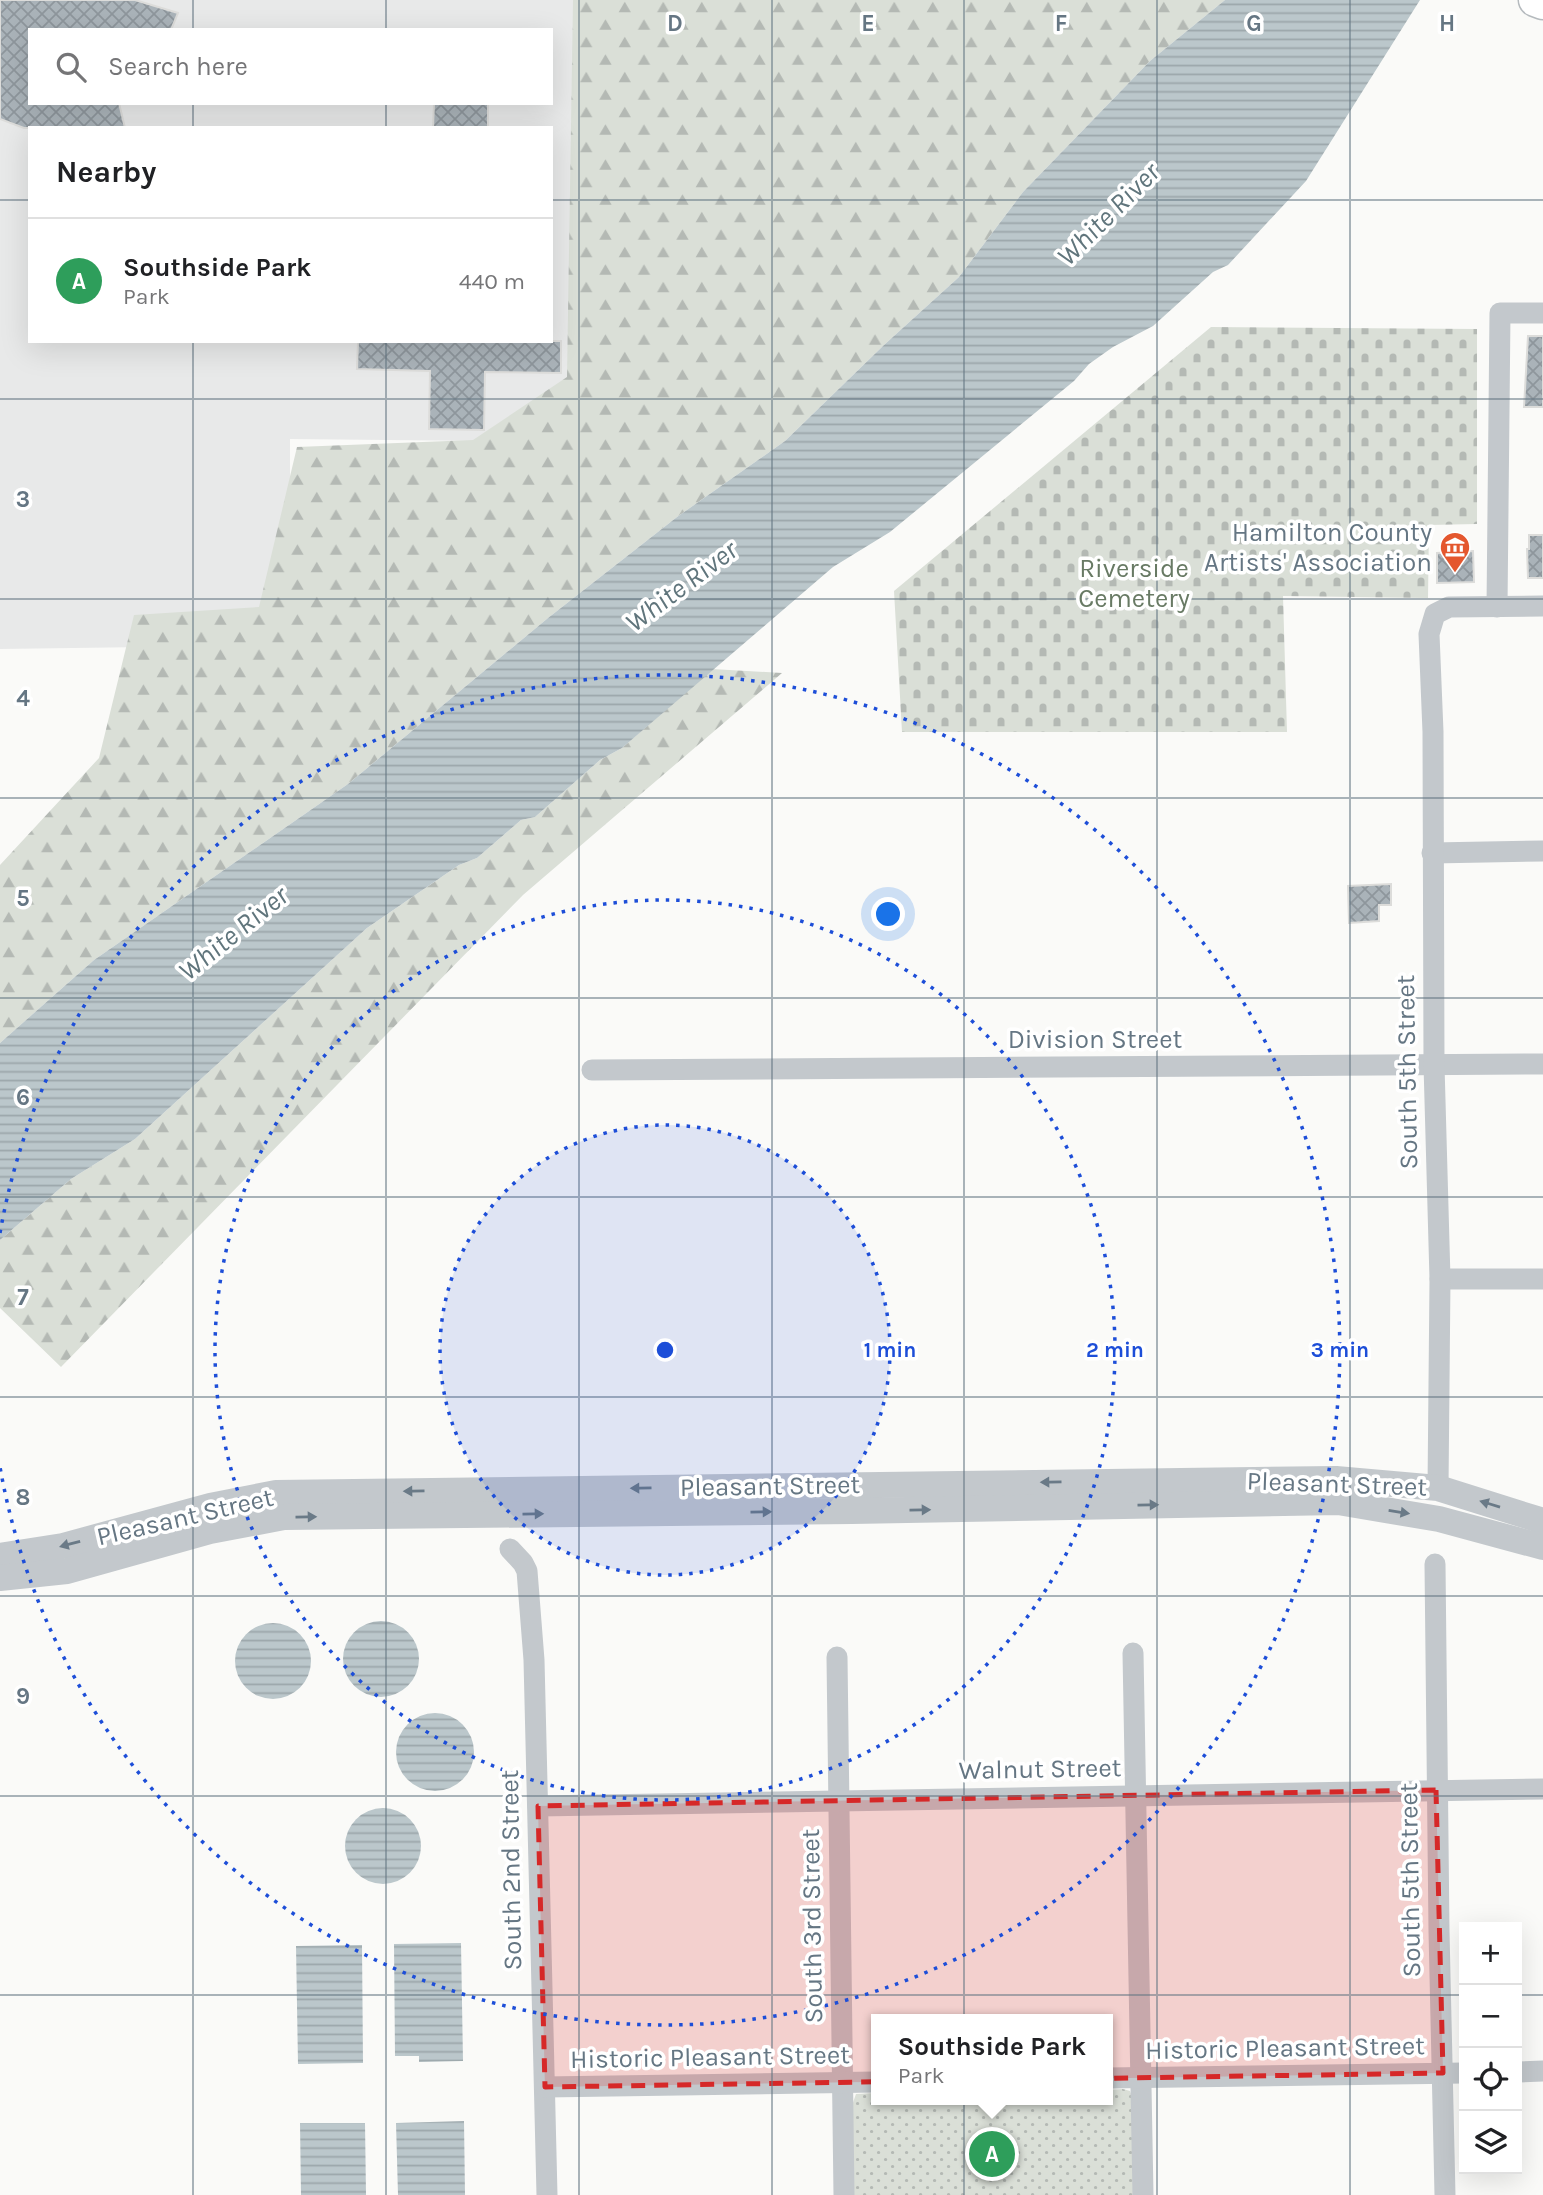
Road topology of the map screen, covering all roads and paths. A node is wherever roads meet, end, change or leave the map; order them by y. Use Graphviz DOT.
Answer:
graph roads {
  1 [pos="1535,0"];
  2 [pos="1543,2"];
  3 [pos="1543,313"];
  4 [pos="1543,606"];
  5 [pos="1497,607"];
  6 [pos="1543,852"];
  7 [pos="1432,853"];
  8 [pos="1543,1064"];
  9 [pos="1434,1065"];
  10 [pos="592,1070"];
  11 [pos="1440,1279"];
  12 [pos="1543,1279"];
  13 [pos="1438,1488"];
  14 [pos="1543,1521"];
  15 [pos="1543,1547"];
  16 [pos="510,1549"];
  17 [pos="0,1556"];
  18 [pos="1435,1564"];
  19 [pos="0,1578"];
  20 [pos="1133,1653"];
  21 [pos="837,1657"];
  22 [pos="1543,1788"];
  23 [pos="1436,1790"];
  24 [pos="1136,1796"];
  25 [pos="838,1801"];
  26 [pos="538,1806"];
  27 [pos="1543,2071"];
  28 [pos="1522,2072"];
  29 [pos="1443,2073"];
  30 [pos="1459,2073"];
  31 [pos="1113,2078"];
  32 [pos="1141,2078"];
  33 [pos="843,2082"];
  34 [pos="871,2082"];
  35 [pos="545,2087"];
  36 [pos="547,2195"];
  37 [pos="844,2195"];
  38 [pos="1143,2195"];
  39 [pos="1445,2195"];
  1 -- 2 [label="main road"];
  3 -- 5 [label="street"];
  4 -- 5 [label="street"];
  5 -- 7 [label="street, South 5th Street"];
  6 -- 7 [label="street"];
  7 -- 9 [label="street, South 5th Street"];
  8 -- 9 [label="street, Division Street"];
  9 -- 10 [label="street, Division Street"];
  9 -- 11 [label="street, South 5th Street"];
  11 -- 12 [label="street"];
  11 -- 13 [label="street, South 5th Street"];
  14 -- 13 [label="street, Pleasant Street, one-way"];
  13 -- 17 [label="street, Pleasant Street, one-way"];
  19 -- 15 [label="street, Pleasant Street, one-way"];
  16 -- 26 [label="street, South 2nd Street"];
  18 -- 23 [label="street, South 5th Street"];
  20 -- 24 [label="street"];
  21 -- 25 [label="street, South 3rd Street"];
  22 -- 23 [label="street, Walnut Street"];
  23 -- 24 [label="street, Walnut Street"];
  23 -- 29 [label="street, South 5th Street"];
  24 -- 25 [label="street, Walnut Street"];
  24 -- 32 [label="street"];
  25 -- 26 [label="street, Walnut Street"];
  25 -- 33 [label="street, South 3rd Street"];
  26 -- 35 [label="street, South 2nd Street"];
  27 -- 28 [label="street"];
  29 -- 30 [label="street, Historic Pleasant Street"];
  29 -- 32 [label="street, Historic Pleasant Street"];
  29 -- 39 [label="street, South 5th Street"];
  31 -- 32 [label="street, Historic Pleasant Street"];
  32 -- 38 [label="street"];
  33 -- 34 [label="street, Historic Pleasant Street"];
  33 -- 35 [label="street, Historic Pleasant Street"];
  33 -- 37 [label="street, South 3rd Street"];
  35 -- 36 [label="street, South 2nd Street"];
}
